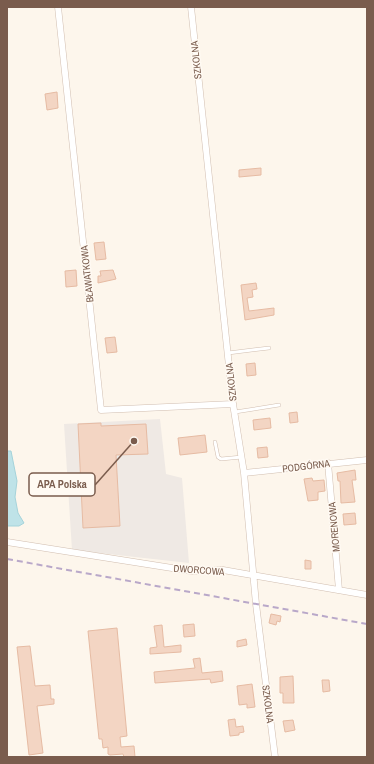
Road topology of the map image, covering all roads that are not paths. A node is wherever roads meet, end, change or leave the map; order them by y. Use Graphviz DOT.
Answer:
graph roads {
  1 [pos="58,7"];
  2 [pos="191,7"];
  3 [pos="269,348"];
  4 [pos="228,353"];
  5 [pos="233,404"];
  6 [pos="279,405"];
  7 [pos="234,412"];
  8 [pos="215,442"];
  9 [pos="242,457"];
  10 [pos="367,460"];
  11 [pos="328,463"];
  12 [pos="244,473"];
  13 [pos="7,542"];
  14 [pos="254,576"];
  15 [pos="339,590"];
  16 [pos="367,596"];
  17 [pos="275,757"];
  1 -- 5 [label="street, BŁAWATKOWA"];
  2 -- 4 [label="street, SZKOLNA"];
  3 -- 4 [label="lane"];
  4 -- 5 [label="street, SZKOLNA"];
  5 -- 7 [label="street, SZKOLNA"];
  6 -- 7 [label="lane"];
  7 -- 9 [label="street, SZKOLNA"];
  8 -- 9 [label="lane"];
  9 -- 12 [label="street, SZKOLNA"];
  10 -- 11 [label="street, PODGÓRNA"];
  11 -- 12 [label="street, PODGÓRNA"];
  11 -- 15 [label="street, MORENOWA"];
  12 -- 14 [label="street, SZKOLNA"];
  13 -- 14 [label="street, DWORCOWA"];
  14 -- 15 [label="street, DWORCOWA"];
  14 -- 17 [label="street, SZKOLNA"];
  15 -- 16 [label="street, DWORCOWA"];
}
